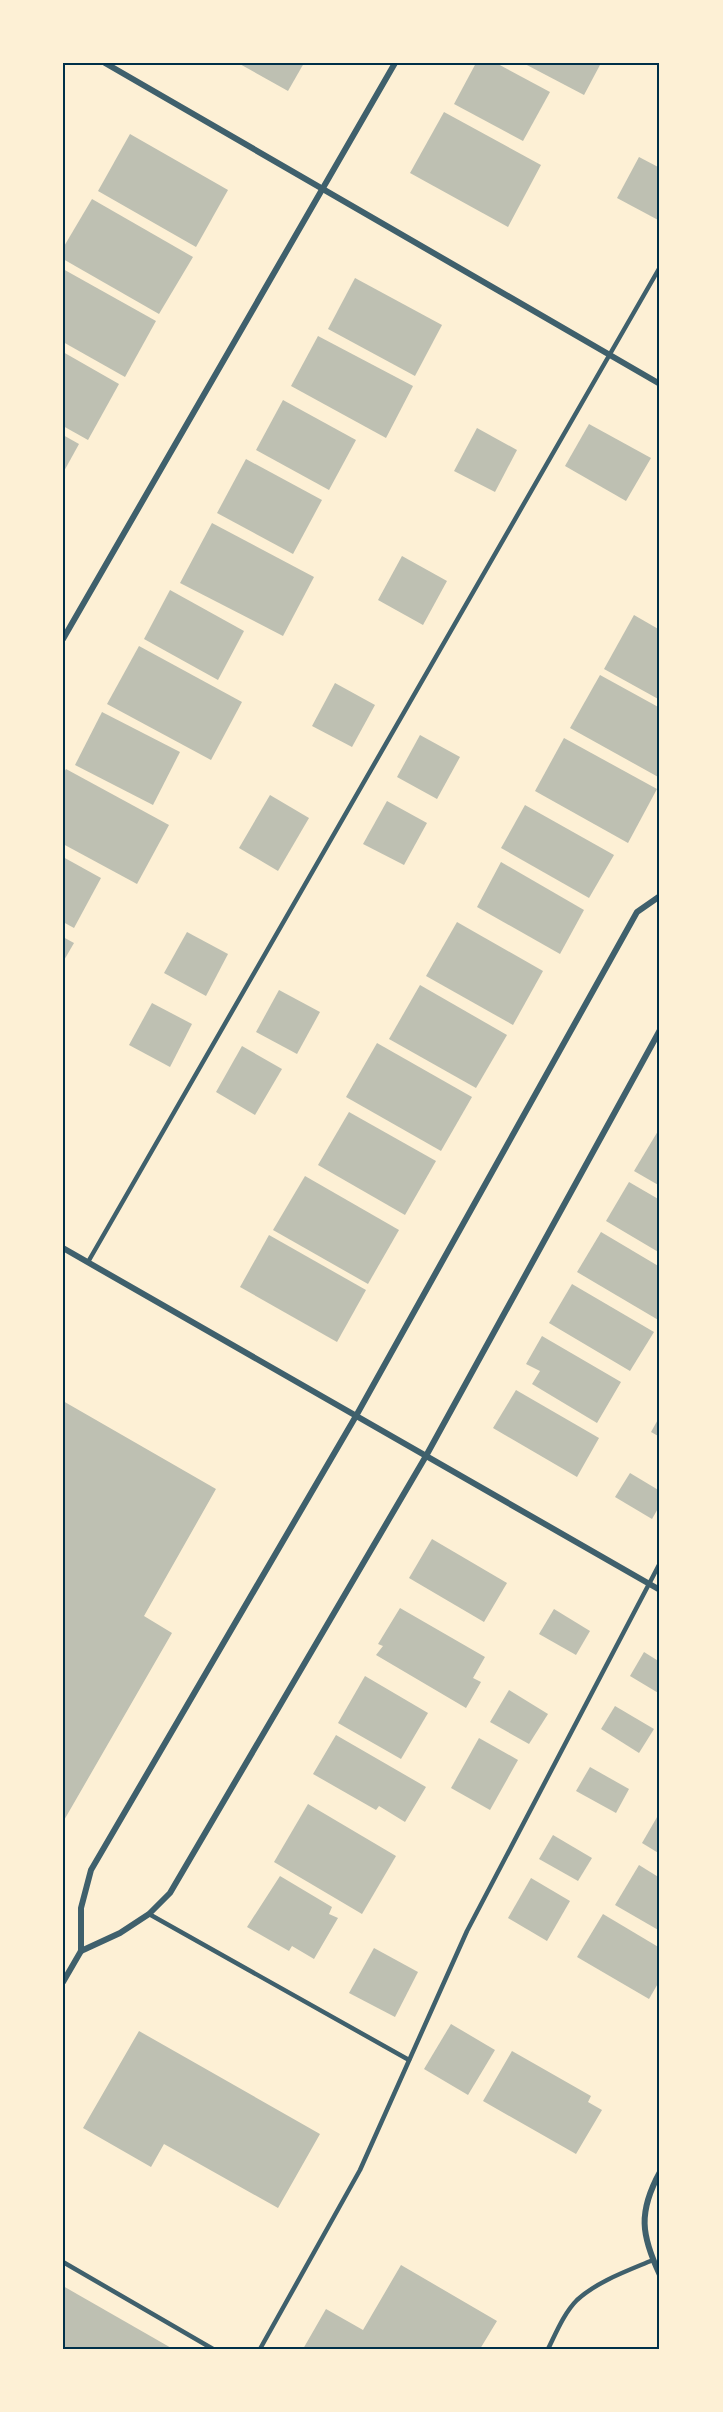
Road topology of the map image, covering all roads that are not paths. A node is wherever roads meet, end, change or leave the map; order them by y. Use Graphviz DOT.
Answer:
graph roads {
  1 [pos="105,63"];
  2 [pos="395,63"];
  3 [pos="323,189"];
  4 [pos="660,267"];
  5 [pos="609,354"];
  6 [pos="660,384"];
  7 [pos="63,639"];
  8 [pos="660,896"];
  9 [pos="660,1030"];
  10 [pos="63,1248"];
  11 [pos="88,1262"];
  12 [pos="356,1416"];
  13 [pos="426,1456"];
  14 [pos="660,1563"];
  15 [pos="649,1584"];
  16 [pos="660,1590"];
  17 [pos="149,1914"];
  18 [pos="81,1952"];
  19 [pos="63,1982"];
  20 [pos="409,2060"];
  21 [pos="660,2172"];
  22 [pos="653,2260"];
  23 [pos="63,2262"];
  24 [pos="660,2275"];
  25 [pos="213,2349"];
  26 [pos="260,2349"];
  27 [pos="548,2349"];
  1 -- 3 [label="street"];
  2 -- 3 [label="street"];
  3 -- 5 [label="street"];
  3 -- 7 [label="street"];
  4 -- 5 [label="lane"];
  5 -- 6 [label="street"];
  5 -- 11 [label="lane"];
  8 -- 12 [label="street"];
  9 -- 13 [label="street"];
  10 -- 11 [label="street"];
  11 -- 12 [label="street"];
  12 -- 13 [label="street"];
  12 -- 18 [label="street"];
  13 -- 15 [label="street"];
  13 -- 17 [label="street"];
  14 -- 15 [label="lane"];
  15 -- 16 [label="street"];
  15 -- 20 [label="lane"];
  17 -- 18 [label="street"];
  17 -- 20 [label="lane"];
  18 -- 19 [label="street"];
  20 -- 26 [label="lane"];
  21 -- 22 [label="street"];
  22 -- 24 [label="street"];
  22 -- 27 [label="lane"];
  23 -- 25 [label="lane"];
}
